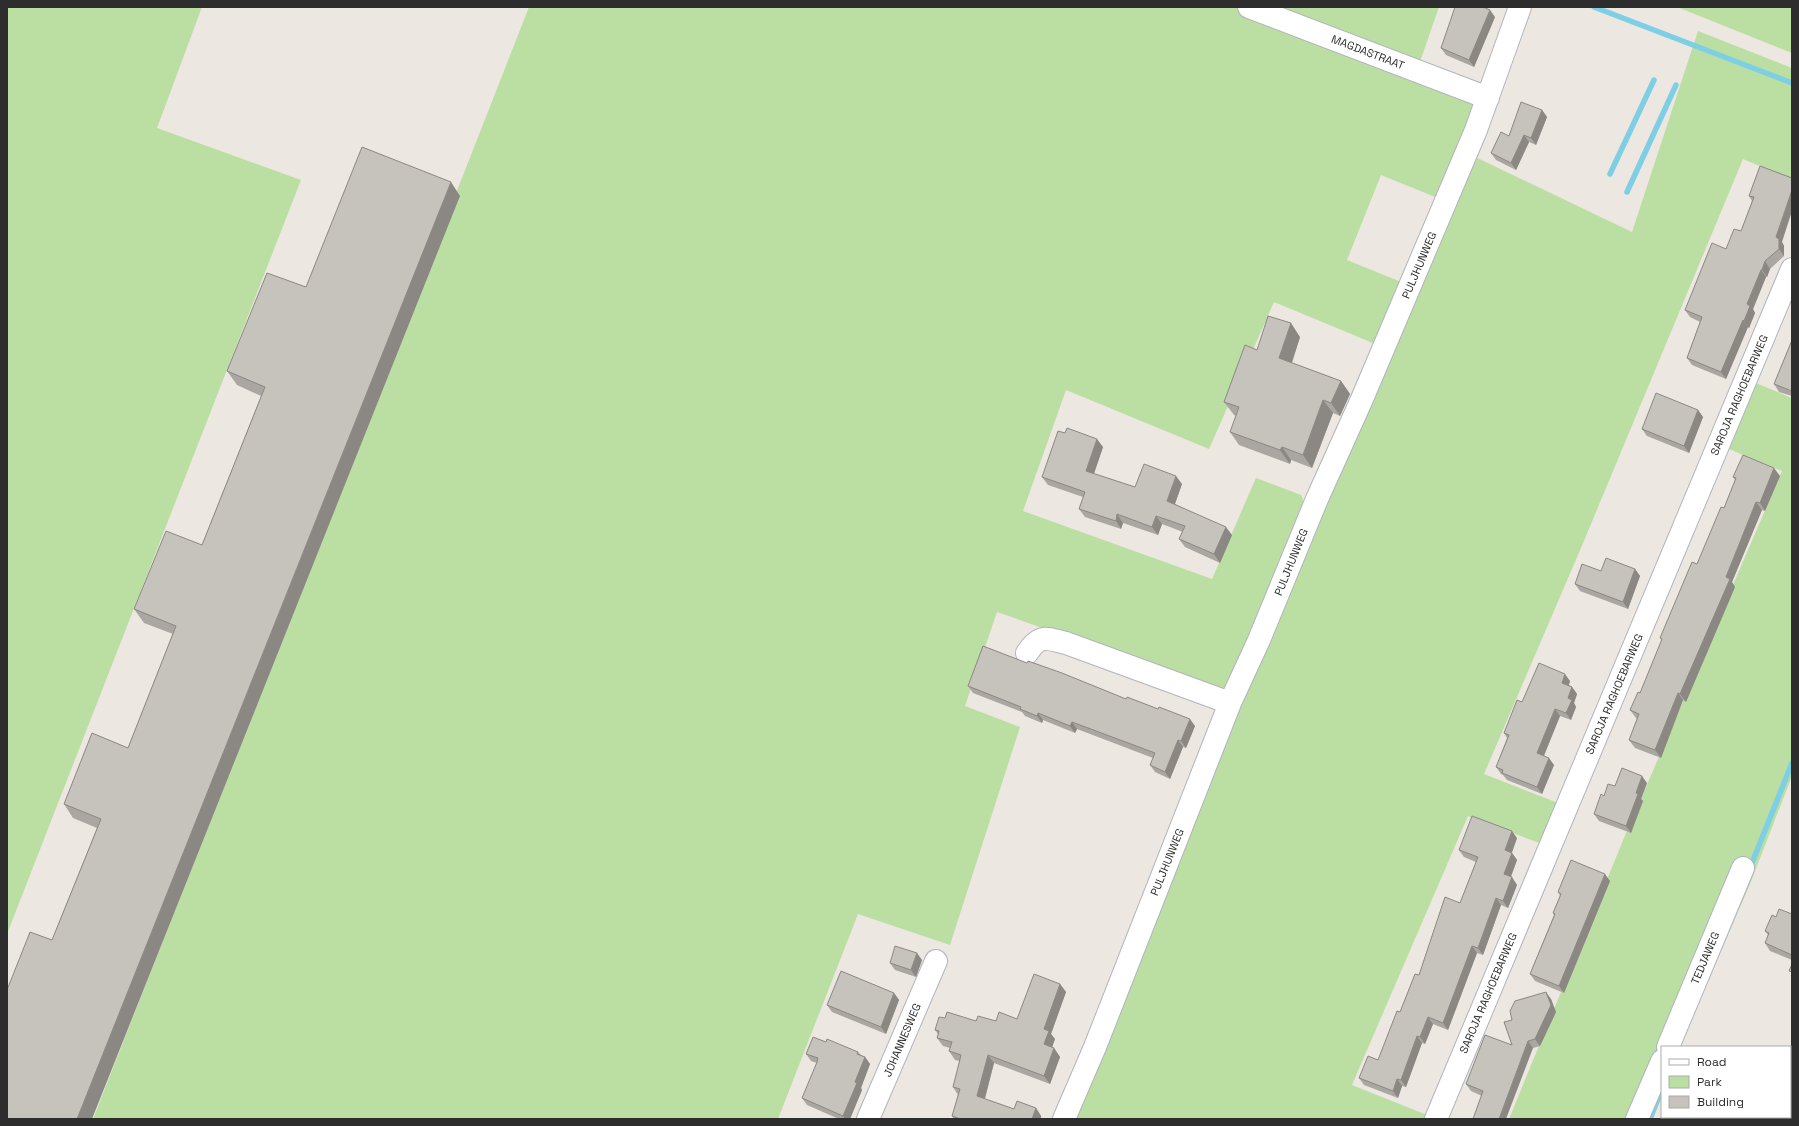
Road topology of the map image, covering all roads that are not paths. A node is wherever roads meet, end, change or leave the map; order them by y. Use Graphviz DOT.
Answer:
graph roads {
  1 [pos="1248,7"];
  2 [pos="1520,7"];
  3 [pos="1488,98"];
  4 [pos="1792,269"];
  5 [pos="1027,653"];
  6 [pos="1230,703"];
  7 [pos="1743,868"];
  8 [pos="936,960"];
  9 [pos="1668,1046"];
  10 [pos="1661,1063"];
  11 [pos="868,1119"];
  12 [pos="1064,1119"];
  13 [pos="1436,1119"];
  14 [pos="1637,1119"];
  1 -- 3 [label="street, MAGDASTRAAT"];
  2 -- 3 [label="street, PULJHUNWEG"];
  3 -- 6 [label="street, PULJHUNWEG"];
  4 -- 13 [label="street, SAROJA RAGHOEBARWEG"];
  5 -- 6 [label="street"];
  6 -- 12 [label="street, PULJHUNWEG"];
  7 -- 9 [label="street, TEDJAWEG"];
  8 -- 11 [label="street, JOHANNESWEG"];
  10 -- 14 [label="street"];
}
